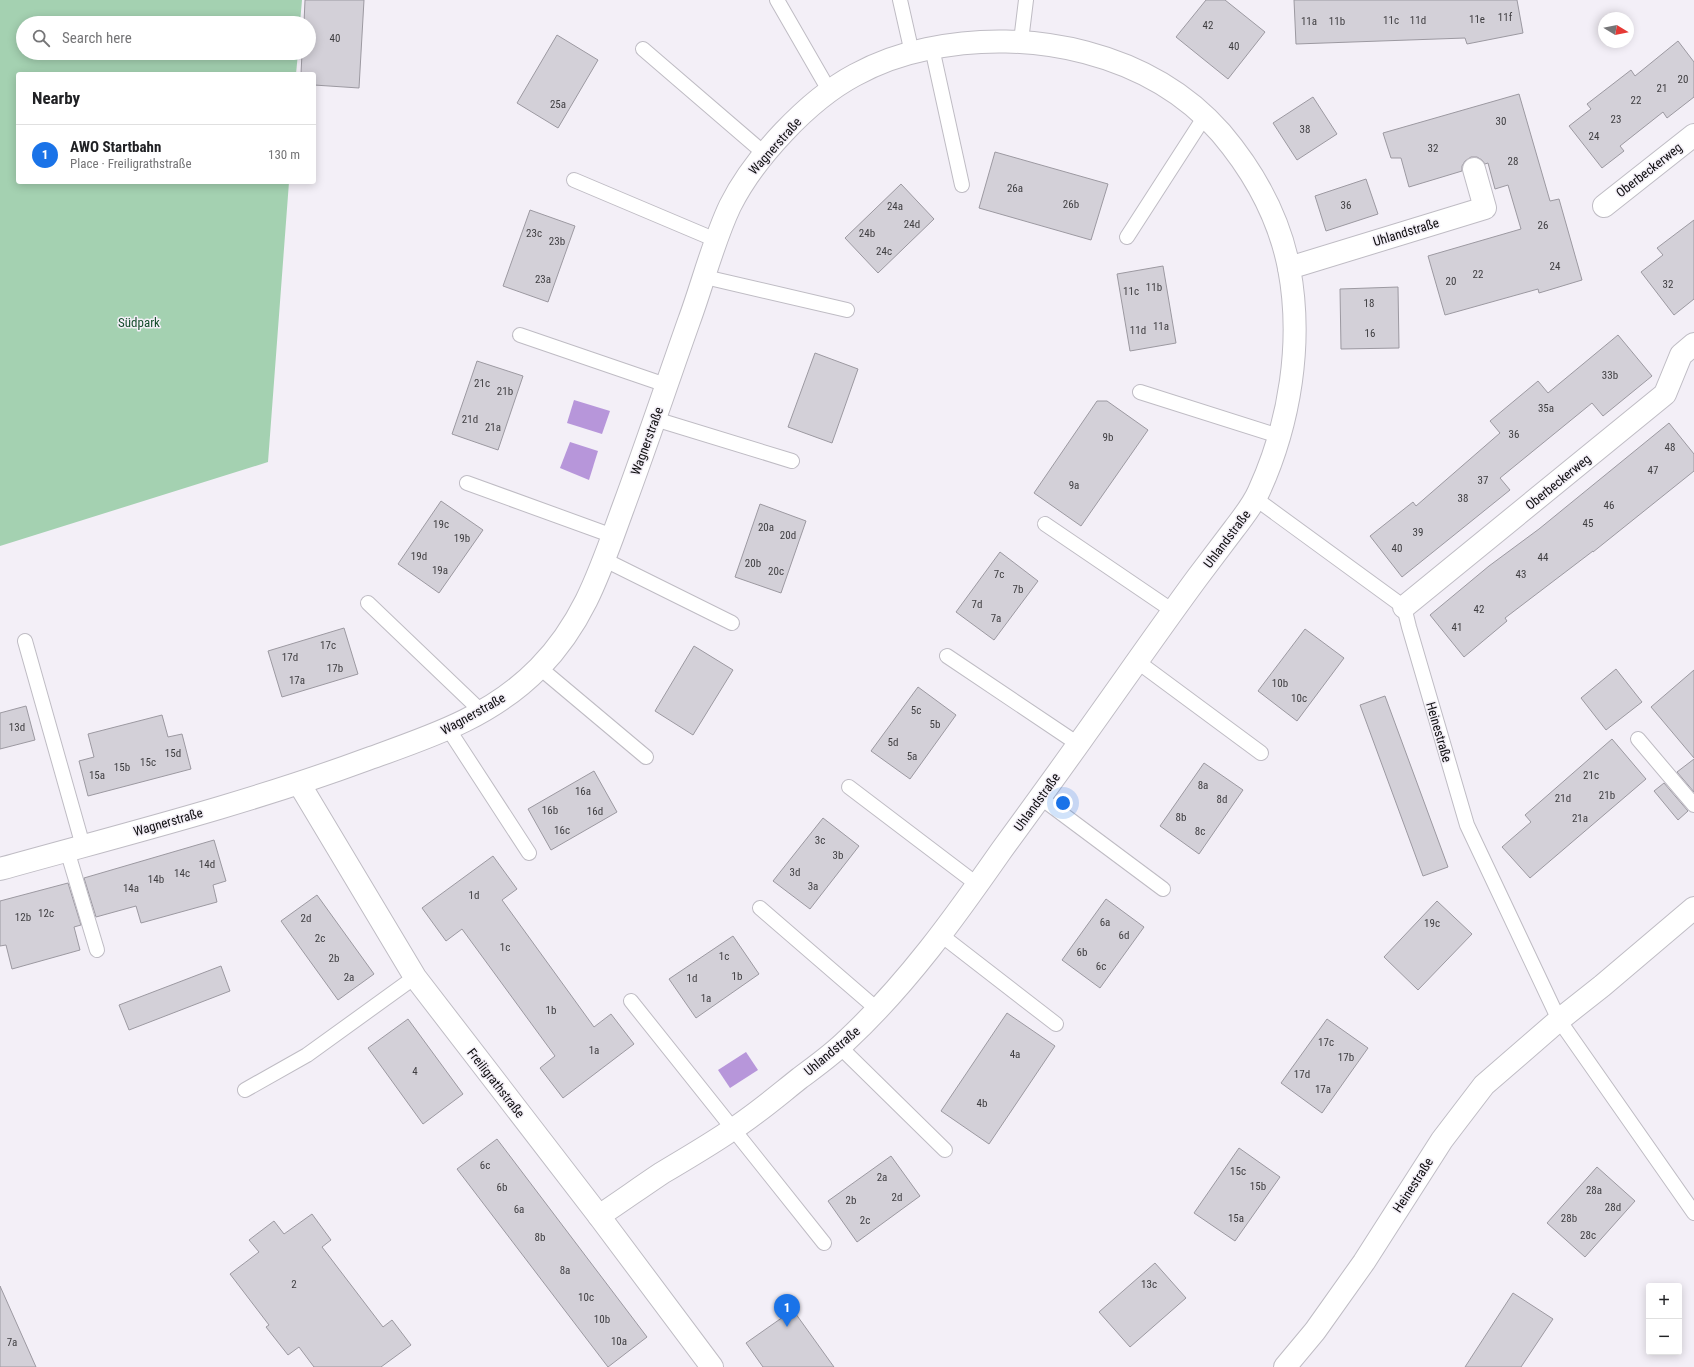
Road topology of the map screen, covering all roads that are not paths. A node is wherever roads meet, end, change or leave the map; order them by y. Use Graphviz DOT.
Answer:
graph roads {
  1 [pos="777,0"];
  2 [pos="900,0"];
  3 [pos="1026,0"];
  4 [pos="1021,41"];
  5 [pos="643,49"];
  6 [pos="922,50"];
  7 [pos="830,92"];
  8 [pos="1205,116"];
  9 [pos="1694,135"];
  10 [pos="1225,138"];
  11 [pos="765,154"];
  12 [pos="1474,169"];
  13 [pos="574,180"];
  14 [pos="962,185"];
  15 [pos="1604,206"];
  16 [pos="1127,237"];
  17 [pos="716,240"];
  18 [pos="1289,268"];
  19 [pos="705,277"];
  20 [pos="847,310"];
  21 [pos="520,335"];
  22 [pos="1694,344"];
  23 [pos="666,385"];
  24 [pos="1140,392"];
  25 [pos="655,419"];
  26 [pos="1279,436"];
  27 [pos="792,461"];
  28 [pos="468,482"];
  29 [pos="1256,499"];
  30 [pos="1045,524"];
  31 [pos="613,536"];
  32 [pos="605,560"];
  33 [pos="368,603"];
  34 [pos="1404,607"];
  35 [pos="1173,610"];
  36 [pos="732,623"];
  37 [pos="25,641"];
  38 [pos="947,656"];
  39 [pos="1138,662"];
  40 [pos="540,668"];
  41 [pos="482,712"];
  42 [pos="449,730"];
  43 [pos="1638,739"];
  44 [pos="1078,744"];
  45 [pos="1261,753"];
  46 [pos="646,757"];
  47 [pos="300,784"];
  48 [pos="848,787"];
  49 [pos="1041,798"];
  50 [pos="1694,805"];
  51 [pos="75,848"];
  52 [pos="529,853"];
  53 [pos="0,869"];
  54 [pos="978,885"];
  55 [pos="1163,889"];
  56 [pos="760,908"];
  57 [pos="1694,908"];
  58 [pos="941,935"];
  59 [pos="97,950"];
  60 [pos="415,977"];
  61 [pos="631,1001"];
  62 [pos="878,1010"];
  63 [pos="1559,1020"];
  64 [pos="1056,1024"];
  65 [pos="840,1047"];
  66 [pos="245,1090"];
  67 [pos="734,1130"];
  68 [pos="945,1150"];
  69 [pos="1694,1213"];
  70 [pos="599,1216"];
  71 [pos="824,1243"];
  72 [pos="712,1367"];
  73 [pos="1285,1367"];
  1 -- 7 [label="lane"];
  2 -- 6 [label="lane"];
  3 -- 4 [label="lane"];
  4 -- 6 [label="street, Wagnerstraße"];
  4 -- 8 [label="street, Wagnerstraße"];
  5 -- 11 [label="lane"];
  6 -- 7 [label="street, Wagnerstraße"];
  6 -- 14 [label="lane"];
  7 -- 11 [label="street, Wagnerstraße"];
  8 -- 10 [label="street, Wagnerstraße"];
  8 -- 16 [label="lane"];
  9 -- 15 [label="street, Oberbeckerweg"];
  10 -- 18 [label="street, Uhlandstraße"];
  11 -- 17 [label="street, Wagnerstraße"];
  12 -- 18 [label="street, Uhlandstraße"];
  13 -- 17 [label="lane"];
  17 -- 19 [label="street, Wagnerstraße"];
  18 -- 26 [label="street, Uhlandstraße"];
  19 -- 20 [label="lane"];
  19 -- 23 [label="street, Wagnerstraße"];
  21 -- 23 [label="lane"];
  22 -- 34 [label="street, Oberbeckerweg"];
  23 -- 25 [label="street, Wagnerstraße"];
  24 -- 26 [label="lane"];
  25 -- 27 [label="lane"];
  25 -- 31 [label="street, Wagnerstraße"];
  26 -- 29 [label="street, Uhlandstraße"];
  28 -- 31 [label="lane"];
  29 -- 34 [label="lane"];
  29 -- 35 [label="street, Uhlandstraße"];
  30 -- 35 [label="lane"];
  31 -- 32 [label="street, Wagnerstraße"];
  32 -- 36 [label="lane"];
  32 -- 40 [label="street, Wagnerstraße"];
  33 -- 41 [label="lane"];
  34 -- 63 [label="lane, Heinestraße"];
  35 -- 39 [label="street, Uhlandstraße"];
  37 -- 51 [label="lane"];
  38 -- 44 [label="lane"];
  39 -- 44 [label="street, Uhlandstraße"];
  39 -- 45 [label="lane"];
  40 -- 41 [label="street, Wagnerstraße"];
  40 -- 46 [label="lane"];
  41 -- 42 [label="street, Wagnerstraße"];
  42 -- 47 [label="street, Wagnerstraße"];
  42 -- 52 [label="lane"];
  43 -- 50 [label="lane"];
  44 -- 49 [label="street, Uhlandstraße"];
  47 -- 51 [label="street, Wagnerstraße"];
  47 -- 60 [label="street, Freiligrathstraße"];
  48 -- 54 [label="lane"];
  49 -- 54 [label="street, Uhlandstraße"];
  49 -- 55 [label="lane"];
  51 -- 53 [label="street, Wagnerstraße"];
  51 -- 59 [label="lane"];
  54 -- 58 [label="street, Uhlandstraße"];
  56 -- 62 [label="lane"];
  57 -- 63 [label="street, Heinestraße"];
  58 -- 62 [label="street, Uhlandstraße"];
  58 -- 64 [label="lane"];
  60 -- 66 [label="lane"];
  60 -- 70 [label="street, Freiligrathstraße"];
  61 -- 67 [label="lane"];
  62 -- 65 [label="street, Uhlandstraße"];
  63 -- 69 [label="lane, Heinestraße"];
  63 -- 73 [label="street, Heinestraße"];
  65 -- 67 [label="street, Uhlandstraße"];
  65 -- 68 [label="lane"];
  67 -- 70 [label="street, Uhlandstraße"];
  67 -- 71 [label="lane"];
  70 -- 72 [label="street, Freiligrathstraße"];
}
